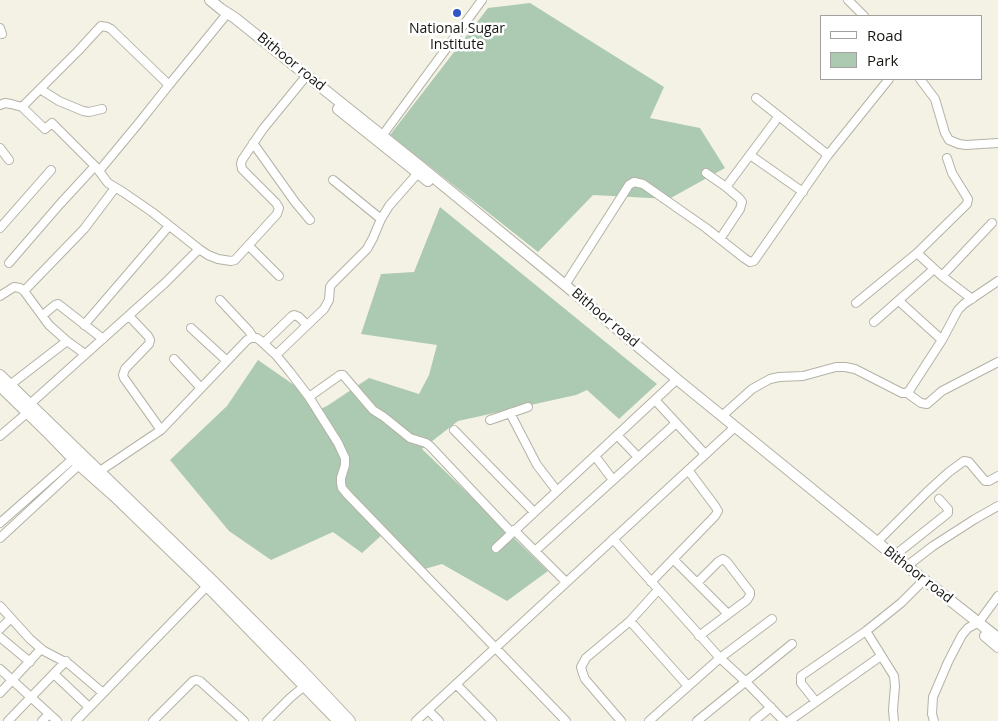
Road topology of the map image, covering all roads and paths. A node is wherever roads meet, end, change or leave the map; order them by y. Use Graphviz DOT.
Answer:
graph roads {
  1 [pos="210,0"];
  2 [pos="482,0"];
  3 [pos="848,0"];
  4 [pos="224,12"];
  5 [pos="863,15"];
  6 [pos="303,80"];
  7 [pos="888,80"];
  8 [pos="921,80"];
  9 [pos="169,85"];
  10 [pos="40,89"];
  11 [pos="756,98"];
  12 [pos="0,105"];
  13 [pos="22,107"];
  14 [pos="102,110"];
  15 [pos="779,116"];
  16 [pos="382,136"];
  17 [pos="253,143"];
  18 [pos="998,143"];
  19 [pos="0,148"];
  20 [pos="750,155"];
  21 [pos="828,156"];
  22 [pos="947,158"];
  23 [pos="9,160"];
  24 [pos="97,169"];
  25 [pos="51,170"];
  26 [pos="418,174"];
  27 [pos="706,174"];
  28 [pos="333,180"];
  29 [pos="726,187"];
  30 [pos="115,188"];
  31 [pos="803,192"];
  32 [pos="381,219"];
  33 [pos="310,220"];
  34 [pos="992,223"];
  35 [pos="169,226"];
  36 [pos="0,228"];
  37 [pos="720,239"];
  38 [pos="249,246"];
  39 [pos="199,249"];
  40 [pos="917,253"];
  41 [pos="9,263"];
  42 [pos="934,269"];
  43 [pos="279,276"];
  44 [pos="942,276"];
  45 [pos="998,281"];
  46 [pos="566,285"];
  47 [pos="24,291"];
  48 [pos="0,296"];
  49 [pos="972,299"];
  50 [pos="220,300"];
  51 [pos="899,301"];
  52 [pos="856,303"];
  53 [pos="43,315"];
  54 [pos="129,316"];
  55 [pos="874,322"];
  56 [pos="84,325"];
  57 [pos="307,326"];
  58 [pos="192,328"];
  59 [pos="253,337"];
  60 [pos="103,339"];
  61 [pos="942,340"];
  62 [pos="67,341"];
  63 [pos="264,344"];
  64 [pos="85,354"];
  65 [pos="276,355"];
  66 [pos="174,359"];
  67 [pos="227,362"];
  68 [pos="998,362"];
  69 [pos="0,374"];
  70 [pos="673,383"];
  71 [pos="5,385"];
  72 [pos="201,388"];
  73 [pos="907,392"];
  74 [pos="309,397"];
  75 [pos="655,400"];
  76 [pos="528,407"];
  77 [pos="29,408"];
  78 [pos="510,413"];
  79 [pos="722,416"];
  80 [pos="490,420"];
  81 [pos="676,423"];
  82 [pos="734,428"];
  83 [pos="161,430"];
  84 [pos="454,430"];
  85 [pos="617,435"];
  86 [pos="0,436"];
  87 [pos="705,454"];
  88 [pos="594,456"];
  89 [pos="638,457"];
  90 [pos="80,458"];
  91 [pos="688,470"];
  92 [pos="100,471"];
  93 [pos="998,476"];
  94 [pos="613,480"];
  95 [pos="557,491"];
  96 [pos="939,499"];
  97 [pos="998,506"];
  98 [pos="534,512"];
  99 [pos="0,523"];
  100 [pos="513,531"];
  101 [pos="923,532"];
  102 [pos="0,538"];
  103 [pos="613,539"];
  104 [pos="877,542"];
  105 [pos="933,546"];
  106 [pos="496,548"];
  107 [pos="535,551"];
  108 [pos="894,556"];
  109 [pos="673,559"];
  110 [pos="907,566"];
  111 [pos="566,582"];
  112 [pos="651,582"];
  113 [pos="210,583"];
  114 [pos="697,583"];
  115 [pos="920,584"];
  116 [pos="658,590"];
  117 [pos="998,596"];
  118 [pos="0,606"];
  119 [pos="728,614"];
  120 [pos="11,618"];
  121 [pos="772,619"];
  122 [pos="630,621"];
  123 [pos="976,624"];
  124 [pos="0,629"];
  125 [pos="866,631"];
  126 [pos="700,636"];
  127 [pos="0,637"];
  128 [pos="998,638"];
  129 [pos="792,644"];
  130 [pos="998,647"];
  131 [pos="495,648"];
  132 [pos="41,649"];
  133 [pos="881,656"];
  134 [pos="720,658"];
  135 [pos="66,661"];
  136 [pos="30,662"];
  137 [pos="0,670"];
  138 [pos="54,674"];
  139 [pos="12,681"];
  140 [pos="745,681"];
  141 [pos="308,683"];
  142 [pos="456,684"];
  143 [pos="688,686"];
  144 [pos="0,693"];
  145 [pos="103,693"];
  146 [pos="31,697"];
  147 [pos="816,702"];
  148 [pos="89,707"];
  149 [pos="771,707"];
  150 [pos="428,710"];
  151 [pos="49,714"];
  152 [pos="8,721"];
  153 [pos="42,721"];
  154 [pos="57,721"];
  155 [pos="76,721"];
  156 [pos="153,721"];
  157 [pos="244,721"];
  158 [pos="267,721"];
  159 [pos="338,721"];
  160 [pos="350,721"];
  161 [pos="416,721"];
  162 [pos="439,721"];
  163 [pos="492,721"];
  164 [pos="566,721"];
  165 [pos="622,721"];
  166 [pos="649,721"];
  167 [pos="697,721"];
  168 [pos="754,721"];
  169 [pos="784,721"];
  170 [pos="789,721"];
  171 [pos="894,721"];
  172 [pos="934,721"];
  1 -- 4 [label="street, Bithoor road"];
  2 -- 16 [label="street"];
  3 -- 5 [label="street"];
  4 -- 6 [label="street"];
  4 -- 9 [label="street"];
  4 -- 16 [label="street, Bithoor road"];
  6 -- 17 [label="street"];
  6 -- 26 [label="street"];
  7 -- 21 [label="street"];
  8 -- 18 [label="street"];
  9 -- 10 [label="street"];
  9 -- 24 [label="street"];
  10 -- 13 [label="street"];
  10 -- 14 [label="street"];
  11 -- 15 [label="street"];
  12 -- 13 [label="street"];
  13 -- 24 [label="street"];
  15 -- 20 [label="street"];
  15 -- 21 [label="street"];
  16 -- 46 [label="street, Bithoor road"];
  17 -- 33 [label="street"];
  17 -- 38 [label="street"];
  19 -- 23 [label="street"];
  20 -- 29 [label="street"];
  20 -- 31 [label="street"];
  21 -- 31 [label="street"];
  22 -- 40 [label="street"];
  24 -- 30 [label="street"];
  24 -- 41 [label="street"];
  25 -- 36 [label="street"];
  26 -- 32 [label="street"];
  26 -- 70 [label="street"];
  27 -- 29 [label="street"];
  28 -- 32 [label="street"];
  29 -- 37 [label="street"];
  30 -- 35 [label="street"];
  30 -- 47 [label="street"];
  31 -- 37 [label="street"];
  32 -- 57 [label="street"];
  34 -- 44 [label="street"];
  35 -- 39 [label="street"];
  35 -- 56 [label="street"];
  37 -- 46 [label="street"];
  38 -- 39 [label="street"];
  38 -- 43 [label="street"];
  39 -- 54 [label="street"];
  40 -- 42 [label="street"];
  40 -- 52 [label="street"];
  42 -- 44 [label="street"];
  42 -- 51 [label="street"];
  44 -- 49 [label="street"];
  45 -- 49 [label="street"];
  46 -- 79 [label="street, Bithoor road"];
  47 -- 48 [label="street"];
  47 -- 53 [label="street"];
  49 -- 61 [label="street"];
  50 -- 59 [label="street"];
  51 -- 55 [label="street"];
  51 -- 61 [label="street"];
  53 -- 56 [label="street"];
  53 -- 62 [label="street"];
  54 -- 60 [label="street"];
  54 -- 83 [label="street"];
  56 -- 60 [label="street"];
  57 -- 63 [label="street"];
  57 -- 65 [label="street"];
  58 -- 67 [label="street"];
  59 -- 63 [label="street"];
  59 -- 67 [label="street"];
  60 -- 64 [label="street"];
  61 -- 73 [label="street"];
  62 -- 64 [label="street"];
  62 -- 71 [label="street"];
  63 -- 65 [label="street"];
  64 -- 77 [label="street"];
  65 -- 74 [label="street"];
  66 -- 72 [label="street"];
  67 -- 72 [label="street"];
  68 -- 73 [label="street"];
  69 -- 71 [label="street"];
  70 -- 75 [label="street"];
  70 -- 82 [label="street"];
  71 -- 77 [label="street"];
  72 -- 83 [label="street"];
  73 -- 79 [label="street"];
  74 -- 100 [label="street"];
  74 -- 131 [label="street"];
  75 -- 81 [label="street"];
  75 -- 85 [label="street"];
  76 -- 78 [label="street"];
  77 -- 86 [label="street"];
  77 -- 90 [label="street"];
  78 -- 80 [label="street"];
  78 -- 95 [label="street"];
  79 -- 82 [label="street, Bithoor road"];
  81 -- 87 [label="street"];
  81 -- 89 [label="street"];
  82 -- 87 [label="street"];
  82 -- 104 [label="street, Bithoor road"];
  82 -- 115 [label="street"];
  83 -- 92 [label="street"];
  84 -- 98 [label="street"];
  85 -- 88 [label="street"];
  85 -- 89 [label="street"];
  87 -- 91 [label="street"];
  88 -- 94 [label="street"];
  88 -- 95 [label="street"];
  89 -- 94 [label="street"];
  90 -- 92 [label="street"];
  90 -- 99 [label="street"];
  90 -- 102 [label="street"];
  90 -- 113 [label="street"];
  91 -- 103 [label="street"];
  91 -- 109 [label="street"];
  92 -- 113 [label="street"];
  93 -- 104 [label="street"];
  94 -- 107 [label="street"];
  95 -- 98 [label="street"];
  96 -- 101 [label="street"];
  97 -- 105 [label="street"];
  98 -- 100 [label="street"];
  100 -- 106 [label="street"];
  100 -- 107 [label="street"];
  101 -- 105 [label="street"];
  101 -- 108 [label="street"];
  103 -- 111 [label="street"];
  103 -- 112 [label="street"];
  104 -- 108 [label="street, Bithoor road"];
  105 -- 110 [label="street"];
  107 -- 111 [label="street"];
  108 -- 110 [label="street, Bithoor road"];
  109 -- 112 [label="street"];
  109 -- 114 [label="street"];
  110 -- 123 [label="street, Bithoor road"];
  111 -- 131 [label="street"];
  112 -- 116 [label="street"];
  113 -- 141 [label="street"];
  113 -- 145 [label="street"];
  114 -- 119 [label="street"];
  114 -- 119 [label="street"];
  115 -- 123 [label="street"];
  115 -- 125 [label="street"];
  116 -- 122 [label="street"];
  116 -- 126 [label="street"];
  117 -- 123 [label="street"];
  118 -- 120 [label="street"];
  119 -- 126 [label="street"];
  120 -- 124 [label="street"];
  120 -- 132 [label="street"];
  121 -- 134 [label="street"];
  122 -- 143 [label="street"];
  122 -- 165 [label="street"];
  123 -- 128 [label="street, Bithoor road"];
  123 -- 130 [label="street"];
  123 -- 172 [label="street"];
  125 -- 133 [label="street"];
  125 -- 147 [label="street"];
  126 -- 134 [label="street"];
  127 -- 136 [label="street"];
  129 -- 140 [label="street"];
  131 -- 142 [label="street"];
  131 -- 164 [label="street"];
  132 -- 135 [label="street"];
  132 -- 136 [label="street"];
  133 -- 147 [label="street"];
  133 -- 171 [label="street"];
  134 -- 140 [label="street"];
  134 -- 143 [label="street"];
  135 -- 138 [label="street"];
  135 -- 145 [label="street"];
  136 -- 139 [label="street"];
  137 -- 139 [label="street"];
  138 -- 146 [label="street"];
  138 -- 148 [label="street"];
  139 -- 144 [label="street"];
  139 -- 146 [label="street"];
  140 -- 149 [label="street"];
  140 -- 167 [label="street"];
  141 -- 158 [label="street"];
  141 -- 159 [label="street"];
  141 -- 160 [label="street"];
  142 -- 150 [label="street"];
  142 -- 163 [label="street"];
  143 -- 166 [label="street"];
  145 -- 148 [label="street"];
  146 -- 151 [label="street"];
  146 -- 152 [label="street"];
  147 -- 170 [label="street"];
  148 -- 155 [label="street"];
  149 -- 168 [label="street"];
  149 -- 169 [label="street"];
  150 -- 161 [label="street"];
  150 -- 162 [label="street"];
  151 -- 153 [label="street"];
  151 -- 154 [label="street"];
  156 -- 157 [label="street"];
}
